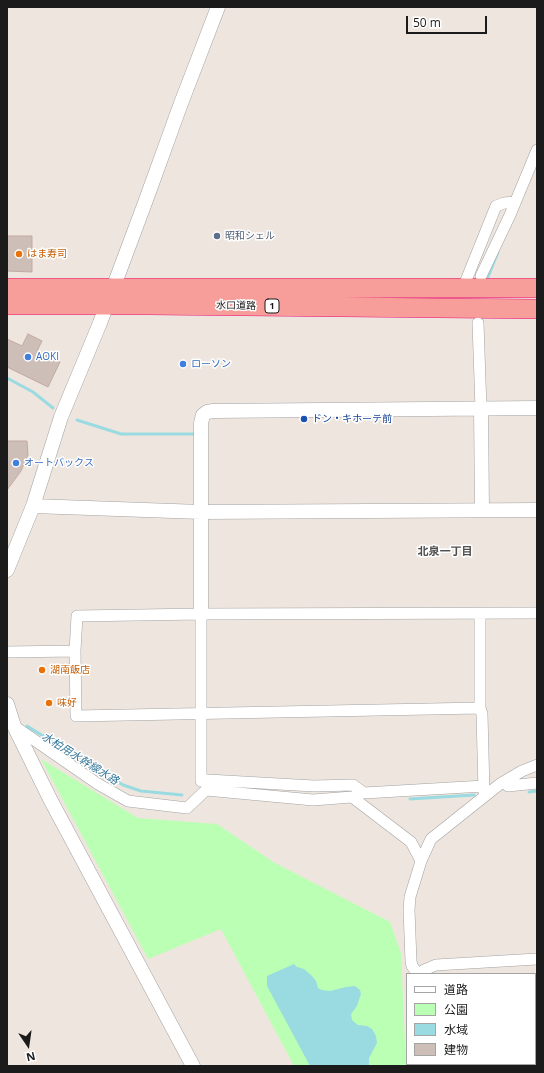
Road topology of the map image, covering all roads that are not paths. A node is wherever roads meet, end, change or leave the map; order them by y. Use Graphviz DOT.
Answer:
graph roads {
  1 [pos="218,7"];
  2 [pos="537,150"];
  3 [pos="532,177"];
  4 [pos="515,202"];
  5 [pos="481,276"];
  6 [pos="7,288"];
  7 [pos="463,288"];
  8 [pos="537,288"];
  9 [pos="110,297"];
  10 [pos="7,305"];
  11 [pos="537,309"];
  12 [pos="478,323"];
  13 [pos="537,408"];
  14 [pos="481,409"];
  15 [pos="32,506"];
  16 [pos="482,510"];
  17 [pos="537,510"];
  18 [pos="201,512"];
  19 [pos="7,570"];
  20 [pos="537,613"];
  21 [pos="201,614"];
  22 [pos="480,614"];
  23 [pos="75,651"];
  24 [pos="7,652"];
  25 [pos="7,704"];
  26 [pos="480,708"];
  27 [pos="202,715"];
  28 [pos="11,723"];
  29 [pos="537,765"];
  30 [pos="503,782"];
  31 [pos="537,783"];
  32 [pos="344,786"];
  33 [pos="484,792"];
  34 [pos="345,797"];
  35 [pos="421,861"];
  36 [pos="537,959"];
  37 [pos="417,973"];
  38 [pos="422,973"];
  39 [pos="193,1066"];
  1 -- 9 [label="street"];
  2 -- 3 [label="street"];
  3 -- 4 [label="street"];
  4 -- 5 [label="street"];
  4 -- 7 [label="street"];
  6 -- 9 [label="highway, 水口道路 / 1"];
  7 -- 8 [label="highway, 水口道路 / 1"];
  7 -- 9 [label="highway, 水口道路 / 1"];
  9 -- 10 [label="highway, 水口道路 / 1"];
  9 -- 11 [label="highway, 水口道路 / 1"];
  9 -- 15 [label="street"];
  12 -- 14 [label="street"];
  13 -- 14 [label="street"];
  14 -- 16 [label="street"];
  14 -- 18 [label="street"];
  15 -- 18 [label="street"];
  15 -- 19 [label="street"];
  16 -- 17 [label="street"];
  16 -- 18 [label="street"];
  18 -- 21 [label="street"];
  20 -- 22 [label="street"];
  21 -- 22 [label="street"];
  21 -- 23 [label="street"];
  21 -- 27 [label="street"];
  22 -- 26 [label="street"];
  23 -- 24 [label="street"];
  23 -- 27 [label="street"];
  25 -- 28 [label="street"];
  26 -- 27 [label="street"];
  26 -- 33 [label="street"];
  27 -- 32 [label="street"];
  28 -- 34 [label="street"];
  28 -- 39 [label="street"];
  29 -- 30 [label="street"];
  30 -- 31 [label="street"];
  30 -- 33 [label="street"];
  32 -- 33 [label="street"];
  32 -- 34 [label="street"];
  33 -- 35 [label="street"];
  34 -- 35 [label="street"];
  35 -- 37 [label="street"];
  36 -- 38 [label="street"];
}
